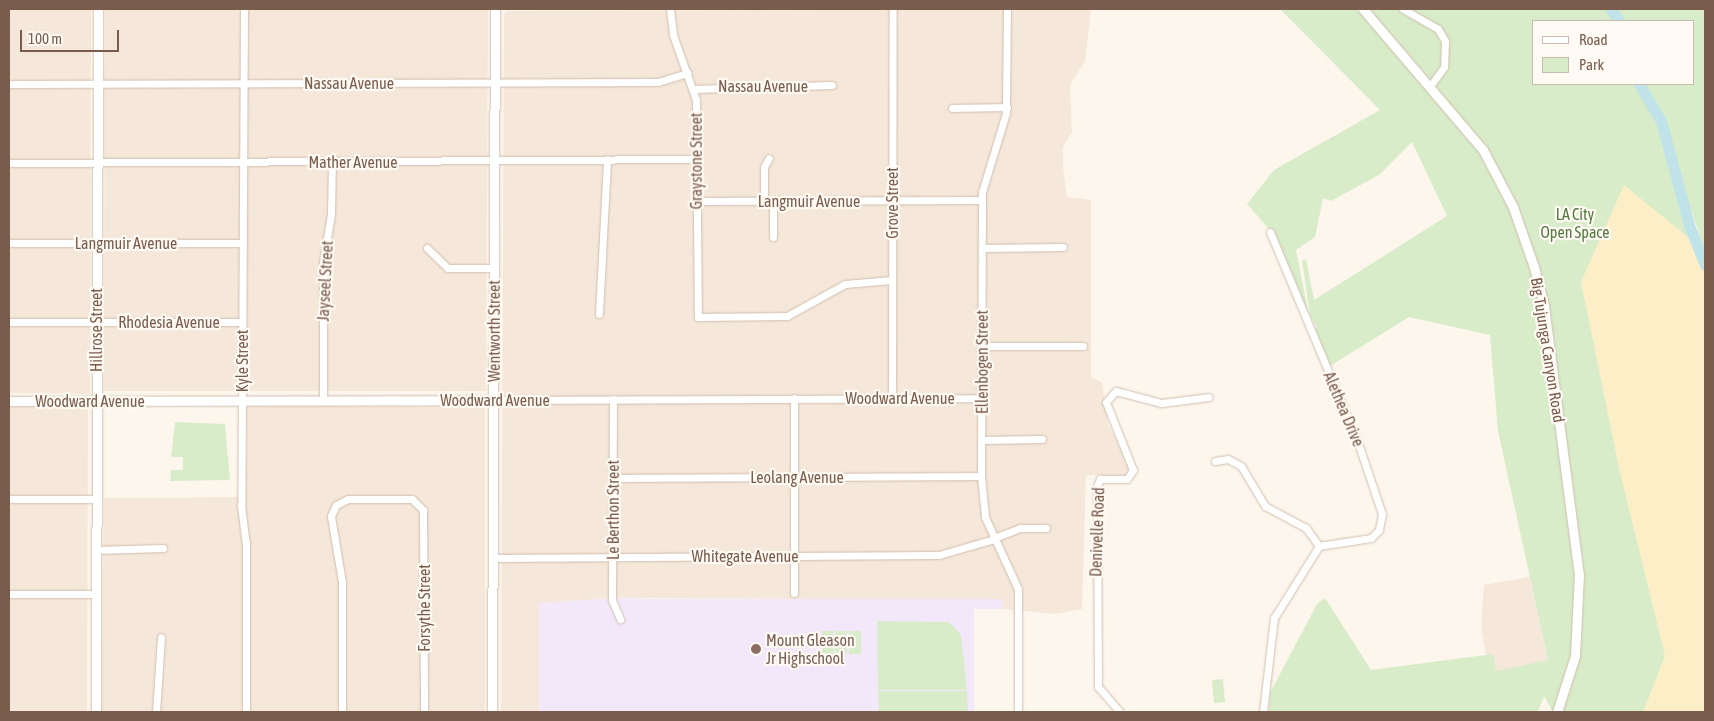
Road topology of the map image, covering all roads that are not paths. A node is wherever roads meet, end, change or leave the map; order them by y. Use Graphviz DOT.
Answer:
graph roads {
  1 [pos="98,9"];
  2 [pos="244,9"];
  3 [pos="495,9"];
  4 [pos="670,9"];
  5 [pos="893,9"];
  6 [pos="1007,9"];
  7 [pos="1363,9"];
  8 [pos="1403,9"];
  9 [pos="688,73"];
  10 [pos="98,83"];
  11 [pos="243,83"];
  12 [pos="495,83"];
  13 [pos="9,84"];
  14 [pos="832,85"];
  15 [pos="1432,86"];
  16 [pos="694,89"];
  17 [pos="1007,107"];
  18 [pos="952,108"];
  19 [pos="769,158"];
  20 [pos="607,159"];
  21 [pos="696,159"];
  22 [pos="495,161"];
  23 [pos="243,162"];
  24 [pos="332,162"];
  25 [pos="9,163"];
  26 [pos="97,163"];
  27 [pos="892,200"];
  28 [pos="982,200"];
  29 [pos="696,201"];
  30 [pos="764,201"];
  31 [pos="773,201"];
  32 [pos="1270,232"];
  33 [pos="773,237"];
  34 [pos="9,243"];
  35 [pos="97,243"];
  36 [pos="243,243"];
  37 [pos="1063,247"];
  38 [pos="427,248"];
  39 [pos="982,248"];
  40 [pos="494,268"];
  41 [pos="892,280"];
  42 [pos="599,314"];
  43 [pos="9,322"];
  44 [pos="96,322"];
  45 [pos="242,322"];
  46 [pos="982,346"];
  47 [pos="1083,346"];
  48 [pos="892,397"];
  49 [pos="1209,397"];
  50 [pos="794,398"];
  51 [pos="982,398"];
  52 [pos="613,399"];
  53 [pos="323,400"];
  54 [pos="493,400"];
  55 [pos="9,401"];
  56 [pos="96,401"];
  57 [pos="242,401"];
  58 [pos="1042,439"];
  59 [pos="982,440"];
  60 [pos="1215,461"];
  61 [pos="981,476"];
  62 [pos="794,477"];
  63 [pos="613,478"];
  64 [pos="9,499"];
  65 [pos="96,499"];
  66 [pos="1046,528"];
  67 [pos="994,538"];
  68 [pos="1319,546"];
  69 [pos="163,548"];
  70 [pos="96,550"];
  71 [pos="794,556"];
  72 [pos="613,557"];
  73 [pos="493,558"];
  74 [pos="9,594"];
  75 [pos="96,594"];
  76 [pos="794,594"];
  77 [pos="620,619"];
  78 [pos="161,637"];
  79 [pos="96,712"];
  80 [pos="156,712"];
  81 [pos="246,712"];
  82 [pos="342,712"];
  83 [pos="424,712"];
  84 [pos="492,712"];
  85 [pos="1018,712"];
  86 [pos="1120,712"];
  87 [pos="1263,712"];
  88 [pos="1557,712"];
  1 -- 10 [label="street, Hillrose Street"];
  2 -- 11 [label="street, Kyle Street"];
  3 -- 12 [label="street, Wentworth Street"];
  4 -- 9 [label="street, Graystone Street"];
  5 -- 27 [label="street, Grove Street"];
  6 -- 17 [label="street, Ellenbogen Street"];
  7 -- 15 [label="street, Big Tujunga Canyon Road"];
  8 -- 15 [label="street"];
  9 -- 12 [label="street, Nassau Avenue"];
  9 -- 16 [label="street, Graystone Street"];
  10 -- 11 [label="street, Nassau Avenue"];
  10 -- 13 [label="street, Nassau Avenue"];
  10 -- 26 [label="street, Hillrose Street"];
  11 -- 12 [label="street, Nassau Avenue"];
  11 -- 23 [label="street, Kyle Street"];
  12 -- 22 [label="street, Wentworth Street"];
  14 -- 16 [label="street, Nassau Avenue"];
  15 -- 88 [label="street, Big Tujunga Canyon Road"];
  16 -- 21 [label="street, Graystone Street"];
  17 -- 18 [label="street"];
  17 -- 28 [label="street, Ellenbogen Street"];
  19 -- 30 [label="street"];
  20 -- 21 [label="street, Mather Avenue"];
  20 -- 22 [label="street, Mather Avenue"];
  20 -- 42 [label="street"];
  21 -- 29 [label="street, Graystone Street"];
  22 -- 24 [label="street, Mather Avenue"];
  22 -- 40 [label="street, Wentworth Street"];
  23 -- 24 [label="street, Mather Avenue"];
  23 -- 26 [label="street, Mather Avenue"];
  23 -- 36 [label="street, Kyle Street"];
  24 -- 53 [label="street, Jayseel Street"];
  25 -- 26 [label="street, Mather Avenue"];
  26 -- 35 [label="street, Hillrose Street"];
  27 -- 28 [label="street, Langmuir Avenue"];
  27 -- 31 [label="street, Langmuir Avenue"];
  27 -- 41 [label="street, Grove Street"];
  28 -- 39 [label="street, Ellenbogen Street"];
  29 -- 30 [label="street, Langmuir Avenue"];
  29 -- 41 [label="street, Graystone Street"];
  30 -- 31 [label="street, Langmuir Avenue"];
  31 -- 33 [label="street"];
  32 -- 68 [label="street, Alethea Drive"];
  34 -- 35 [label="street, Langmuir Avenue"];
  35 -- 36 [label="street, Langmuir Avenue"];
  35 -- 44 [label="street, Hillrose Street"];
  36 -- 45 [label="street, Kyle Street"];
  37 -- 39 [label="street"];
  38 -- 40 [label="street"];
  39 -- 46 [label="street, Ellenbogen Street"];
  40 -- 54 [label="street, Wentworth Street"];
  41 -- 48 [label="street, Grove Street"];
  43 -- 44 [label="street, Rhodesia Avenue"];
  44 -- 45 [label="street, Rhodesia Avenue"];
  44 -- 56 [label="street, Hillrose Street"];
  45 -- 57 [label="street, Kyle Street"];
  46 -- 47 [label="street"];
  46 -- 51 [label="street, Ellenbogen Street"];
  48 -- 50 [label="street, Woodward Avenue"];
  48 -- 51 [label="street, Woodward Avenue"];
  49 -- 86 [label="street, Denivelle Road"];
  50 -- 52 [label="street, Woodward Avenue"];
  50 -- 62 [label="street"];
  51 -- 59 [label="street, Ellenbogen Street"];
  52 -- 54 [label="street, Woodward Avenue"];
  52 -- 63 [label="street, Le Berthon Street"];
  53 -- 54 [label="street, Woodward Avenue"];
  53 -- 57 [label="street, Woodward Avenue"];
  54 -- 73 [label="street, Wentworth Street"];
  55 -- 56 [label="street, Woodward Avenue"];
  56 -- 57 [label="street, Woodward Avenue"];
  56 -- 65 [label="street, Hillrose Street"];
  57 -- 81 [label="street, Kyle Street"];
  58 -- 59 [label="street"];
  59 -- 61 [label="street, Ellenbogen Street"];
  60 -- 68 [label="street"];
  61 -- 62 [label="street, Leolang Avenue"];
  61 -- 67 [label="street, Ellenbogen Street"];
  62 -- 63 [label="street, Leolang Avenue"];
  62 -- 71 [label="street"];
  63 -- 72 [label="street, Le Berthon Street"];
  64 -- 65 [label="street"];
  65 -- 70 [label="street, Hillrose Street"];
  66 -- 67 [label="street, Whitegate Avenue"];
  67 -- 71 [label="street, Whitegate Avenue"];
  67 -- 85 [label="street, Ellenbogen Street"];
  68 -- 87 [label="street"];
  69 -- 70 [label="street"];
  70 -- 75 [label="street, Hillrose Street"];
  71 -- 72 [label="street, Whitegate Avenue"];
  71 -- 76 [label="street"];
  72 -- 73 [label="street, Whitegate Avenue"];
  72 -- 77 [label="street, Le Berthon Street"];
  73 -- 84 [label="street, Wentworth Street"];
  74 -- 75 [label="street"];
  75 -- 79 [label="street, Hillrose Street"];
  78 -- 80 [label="street"];
  82 -- 83 [label="street, Forsythe Street"];
}
